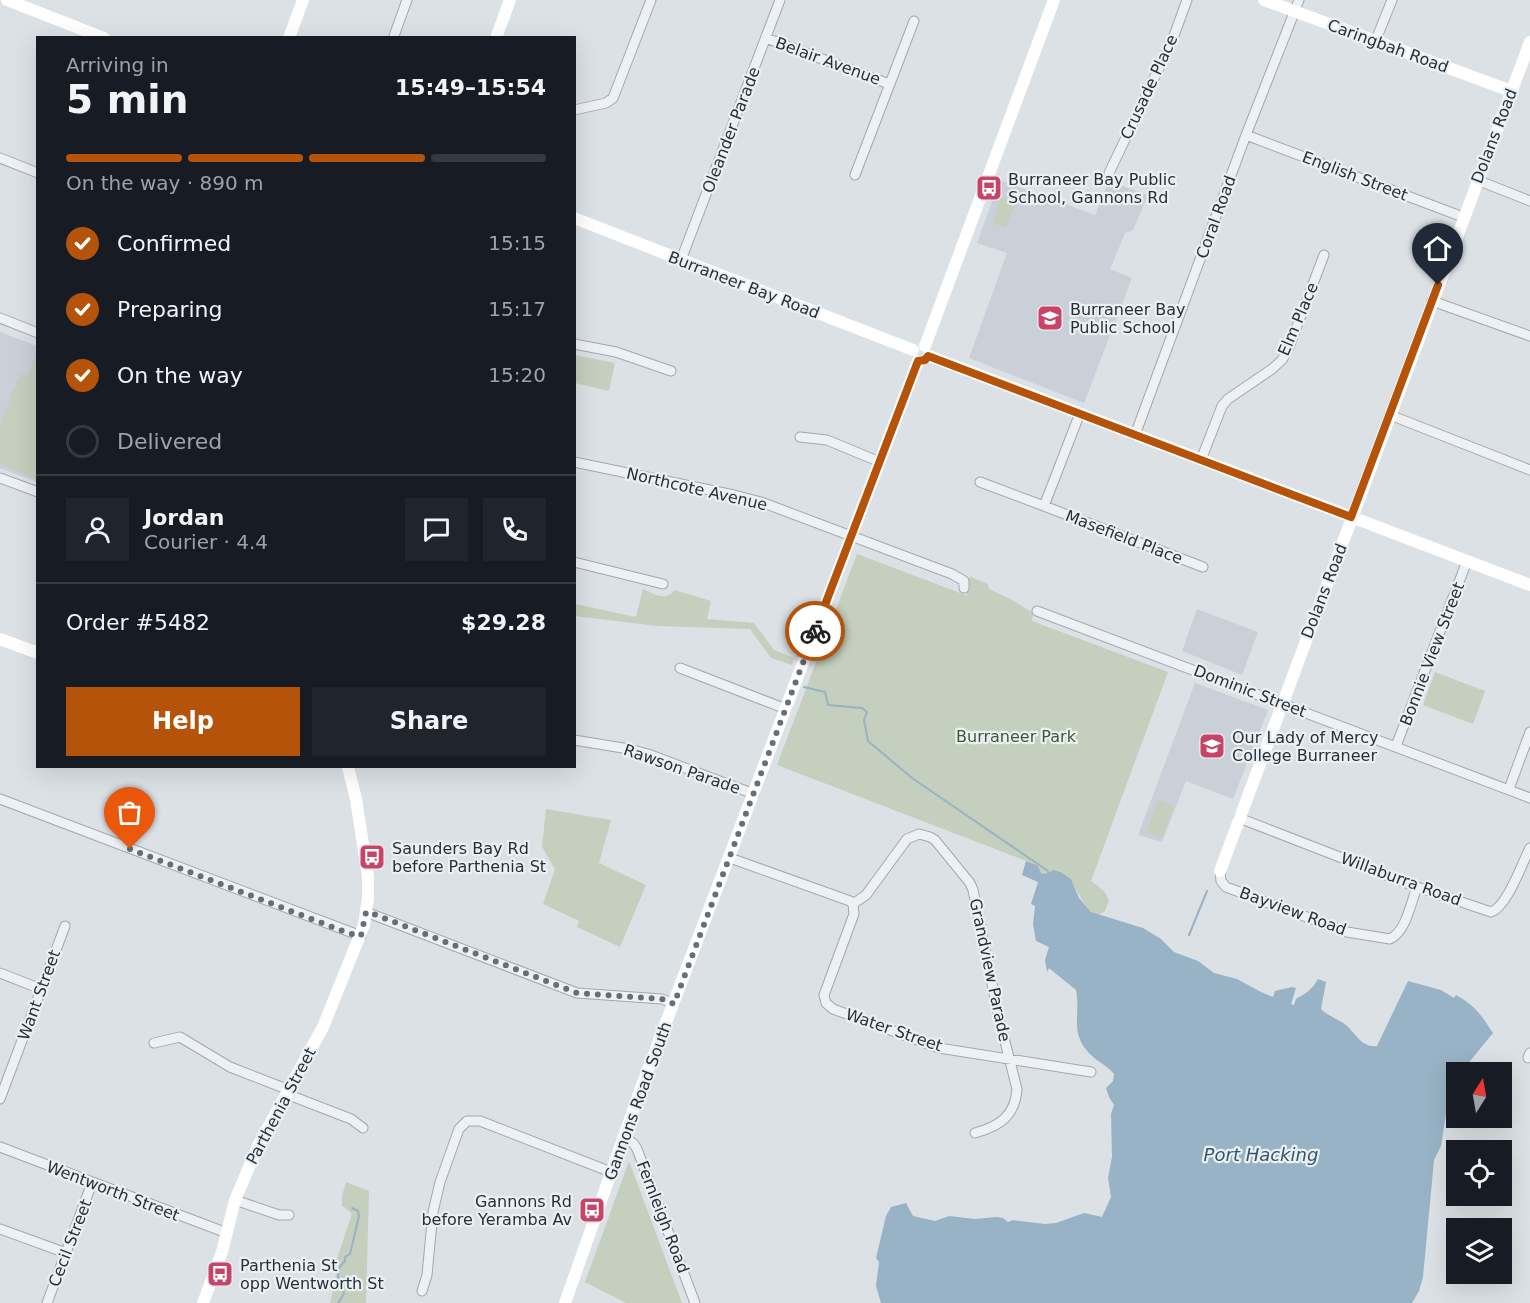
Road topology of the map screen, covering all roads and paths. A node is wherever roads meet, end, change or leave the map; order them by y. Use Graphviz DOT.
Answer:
graph roads {
  1 [pos="7,0"];
  2 [pos="303,0"];
  3 [pos="407,0"];
  4 [pos="510,0"];
  5 [pos="651,0"];
  6 [pos="780,0"];
  7 [pos="1054,0"];
  8 [pos="1187,0"];
  9 [pos="1264,0"];
  10 [pos="1392,0"];
  11 [pos="0,6"];
  12 [pos="1297,6"];
  13 [pos="914,21"];
  14 [pos="99,36"];
  15 [pos="290,36"];
  16 [pos="394,36"];
  17 [pos="497,36"];
  18 [pos="766,38"];
  19 [pos="1375,42"];
  20 [pos="1530,42"];
  21 [pos="889,84"];
  22 [pos="1511,91"];
  23 [pos="576,110"];
  24 [pos="1246,135"];
  25 [pos="0,158"];
  26 [pos="36,171"];
  27 [pos="1109,173"];
  28 [pos="855,175"];
  29 [pos="1477,180"];
  30 [pos="1530,201"];
  31 [pos="1463,218"];
  32 [pos="576,219"];
  33 [pos="1324,255"];
  34 [pos="681,261"];
  35 [pos="1432,301"];
  36 [pos="0,318"];
  37 [pos="36,332"];
  38 [pos="1530,336"];
  39 [pos="576,344"];
  40 [pos="921,353"];
  41 [pos="671,370"];
  42 [pos="1080,413"];
  43 [pos="1390,415"];
  44 [pos="1135,435"];
  45 [pos="800,437"];
  46 [pos="1201,460"];
  47 [pos="576,462"];
  48 [pos="880,462"];
  49 [pos="1530,470"];
  50 [pos="0,478"];
  51 [pos="980,482"];
  52 [pos="36,491"];
  53 [pos="1044,506"];
  54 [pos="1351,517"];
  55 [pos="851,536"];
  56 [pos="1467,561"];
  57 [pos="576,562"];
  58 [pos="1203,567"];
  59 [pos="965,582"];
  60 [pos="663,584"];
  61 [pos="1530,585"];
  62 [pos="1036,610"];
  63 [pos="0,639"];
  64 [pos="36,652"];
  65 [pos="680,668"];
  66 [pos="1282,703"];
  67 [pos="786,709"];
  68 [pos="1530,732"];
  69 [pos="576,740"];
  70 [pos="1396,746"];
  71 [pos="349,768"];
  72 [pos="1509,789"];
  73 [pos="754,794"];
  74 [pos="1530,798"];
  75 [pos="0,799"];
  76 [pos="1239,818"];
  77 [pos="1530,848"];
  78 [pos="730,858"];
  79 [pos="1220,871"];
  80 [pos="1417,887"];
  81 [pos="853,904"];
  82 [pos="366,912"];
  83 [pos="65,926"];
  84 [pos="361,936"];
  85 [pos="0,973"];
  86 [pos="41,989"];
  87 [pos="674,1004"];
  88 [pos="154,1043"];
  89 [pos="1008,1058"];
  90 [pos="1091,1072"];
  91 [pos="286,1092"];
  92 [pos="0,1099"];
  93 [pos="363,1128"];
  94 [pos="975,1133"];
  95 [pos="624,1137"];
  96 [pos="0,1147"];
  97 [pos="611,1172"];
  98 [pos="92,1183"];
  99 [pos="235,1200"];
  100 [pos="289,1215"];
  101 [pos="0,1229"];
  102 [pos="227,1233"];
  103 [pos="66,1253"];
  104 [pos="422,1291"];
  105 [pos="47,1303"];
  106 [pos="203,1303"];
  107 [pos="565,1303"];
  108 [pos="695,1303"];
  1 -- 11 [label="street"];
  1 -- 14 [label="street"];
  2 -- 15 [label="street"];
  3 -- 16 [label="street"];
  4 -- 17 [label="street"];
  5 -- 23 [label="street"];
  6 -- 18 [label="street, Oleander Parade"];
  7 -- 40 [label="street, Gannons Road South"];
  8 -- 27 [label="street, Crusade Place"];
  9 -- 12 [label="street, Caringbah Road"];
  10 -- 19 [label="street"];
  12 -- 19 [label="street, Caringbah Road"];
  12 -- 24 [label="street, Coral Road"];
  13 -- 21 [label="street, Belair Avenue"];
  18 -- 21 [label="street, Belair Avenue"];
  18 -- 34 [label="street, Oleander Parade"];
  19 -- 22 [label="street, Caringbah Road"];
  20 -- 22 [label="street, Dolans Road"];
  21 -- 28 [label="street, Belair Avenue"];
  22 -- 29 [label="street, Dolans Road"];
  24 -- 31 [label="street, English Street"];
  24 -- 44 [label="street, Coral Road"];
  25 -- 26 [label="street"];
  29 -- 30 [label="street"];
  29 -- 31 [label="street, Dolans Road"];
  31 -- 35 [label="street, Dolans Road"];
  32 -- 34 [label="street, Burraneer Bay Road"];
  33 -- 46 [label="street, Elm Place"];
  34 -- 40 [label="street, Burraneer Bay Road"];
  35 -- 38 [label="street"];
  35 -- 43 [label="street, Dolans Road"];
  36 -- 37 [label="street"];
  39 -- 41 [label="street"];
  40 -- 42 [label="street, Burraneer Bay Road"];
  40 -- 48 [label="street, Gannons Road South"];
  42 -- 44 [label="street, Burraneer Bay Road"];
  42 -- 53 [label="street, Masefield Place"];
  43 -- 49 [label="street"];
  43 -- 54 [label="street, Dolans Road"];
  44 -- 46 [label="street, Burraneer Bay Road"];
  45 -- 48 [label="street"];
  46 -- 54 [label="street, Burraneer Bay Road"];
  47 -- 55 [label="street, Northcote Avenue"];
  48 -- 55 [label="street, Gannons Road South"];
  50 -- 52 [label="street"];
  51 -- 53 [label="street, Masefield Place"];
  53 -- 58 [label="street, Masefield Place"];
  54 -- 56 [label="street, Burraneer Bay Road"];
  54 -- 66 [label="street, Dolans Road"];
  55 -- 59 [label="street"];
  55 -- 67 [label="street, Gannons Road South"];
  56 -- 61 [label="street, Burraneer Bay Road"];
  56 -- 70 [label="street, Bonnie View Street"];
  57 -- 60 [label="street"];
  62 -- 66 [label="street, Dominic Street"];
  63 -- 64 [label="street"];
  65 -- 67 [label="street"];
  66 -- 70 [label="street, Dominic Street"];
  66 -- 76 [label="street, Dolans Road"];
  67 -- 73 [label="street, Gannons Road South"];
  68 -- 72 [label="street"];
  69 -- 73 [label="street, Rawson Parade"];
  70 -- 72 [label="street, Dominic Street"];
  71 -- 82 [label="street, Parthenia Street"];
  72 -- 74 [label="street, Dominic Street"];
  73 -- 78 [label="street, Gannons Road South"];
  75 -- 84 [label="street"];
  76 -- 79 [label="street, Dolans Road"];
  76 -- 80 [label="street, Willaburra Road"];
  77 -- 80 [label="street, Willaburra Road"];
  78 -- 81 [label="street"];
  78 -- 87 [label="street, Gannons Road South"];
  79 -- 80 [label="street, Bayview Road"];
  81 -- 89 [label="street, Water Street"];
  81 -- 89 [label="street, Grandview Parade"];
  82 -- 84 [label="street, Parthenia Street"];
  82 -- 87 [label="street"];
  83 -- 86 [label="street, Want Street"];
  84 -- 91 [label="street, Parthenia Street"];
  85 -- 86 [label="street"];
  86 -- 92 [label="street, Want Street"];
  87 -- 95 [label="street, Gannons Road South"];
  88 -- 91 [label="street"];
  89 -- 90 [label="street, Water Street"];
  89 -- 94 [label="street, Grandview Parade"];
  91 -- 93 [label="street"];
  91 -- 99 [label="street, Parthenia Street"];
  95 -- 97 [label="street, Gannons Road South"];
  95 -- 108 [label="street, Fernleigh Road"];
  96 -- 98 [label="street, Wentworth Street"];
  97 -- 104 [label="street"];
  97 -- 107 [label="street, Gannons Road South"];
  98 -- 102 [label="street, Wentworth Street"];
  98 -- 103 [label="street, Cecil Street"];
  99 -- 100 [label="street"];
  99 -- 102 [label="street, Parthenia Street"];
  101 -- 103 [label="street"];
  102 -- 106 [label="street, Parthenia Street"];
  103 -- 105 [label="street, Cecil Street"];
}
